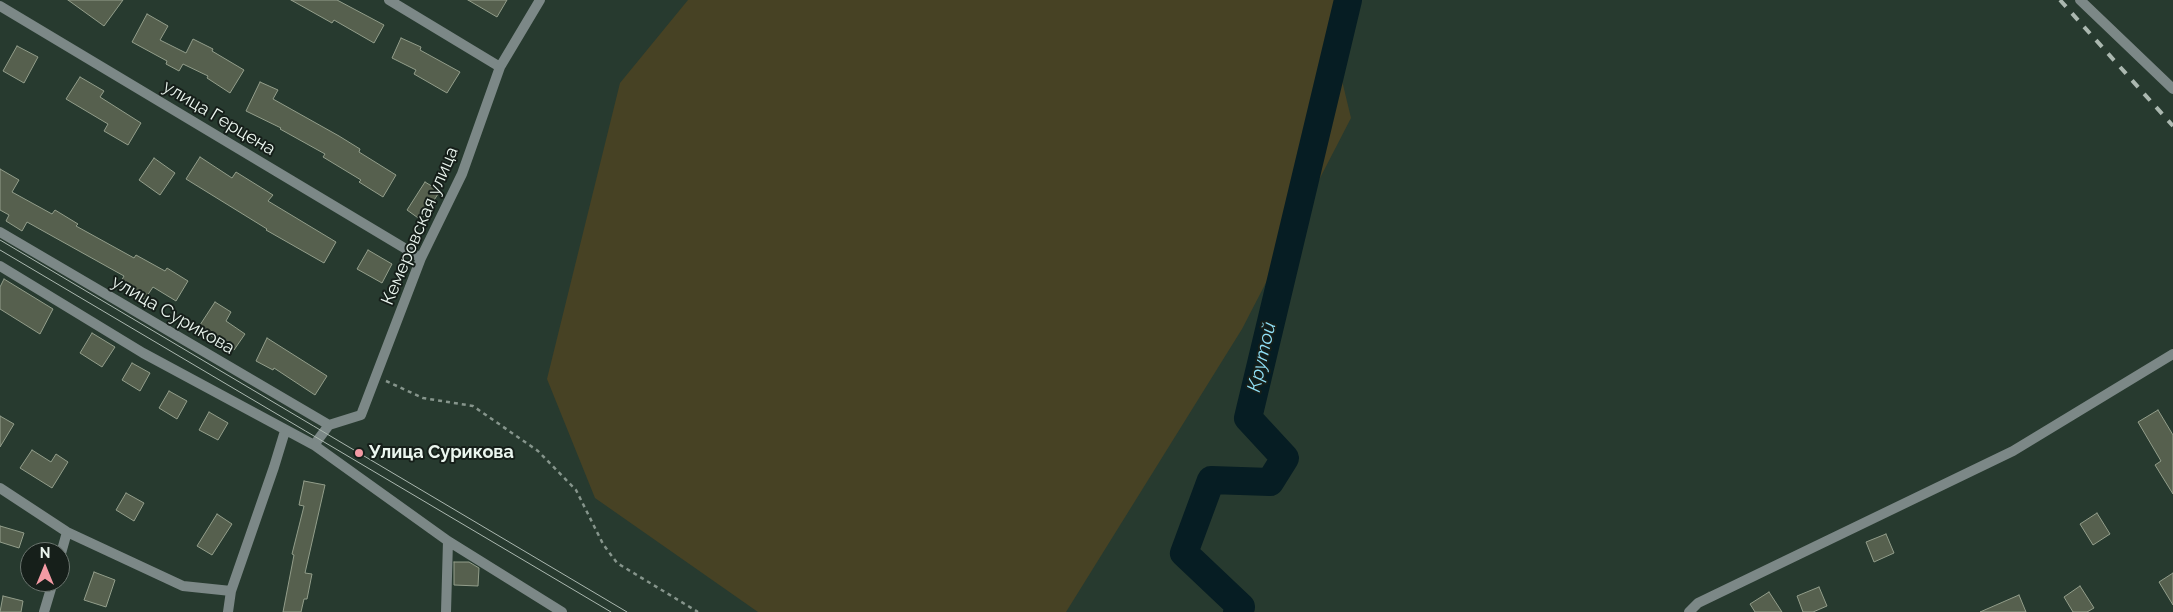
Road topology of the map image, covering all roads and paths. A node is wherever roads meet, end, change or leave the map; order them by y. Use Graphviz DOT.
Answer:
graph roads {
  1 [pos="389,0"];
  2 [pos="540,0"];
  3 [pos="2080,0"];
  4 [pos="0,6"];
  5 [pos="500,67"];
  6 [pos="2173,89"];
  7 [pos="0,232"];
  8 [pos="421,258"];
  9 [pos="0,266"];
  10 [pos="2173,354"];
  11 [pos="376,376"];
  12 [pos="329,425"];
  13 [pos="285,430"];
  14 [pos="314,445"];
  15 [pos="0,488"];
  16 [pos="67,532"];
  17 [pos="448,541"];
  18 [pos="64,542"];
  19 [pos="231,591"];
  20 [pos="50,592"];
  21 [pos="44,612"];
  22 [pos="228,612"];
  23 [pos="446,612"];
  24 [pos="562,612"];
  25 [pos="698,612"];
  26 [pos="1689,612"];
  1 -- 5 [label="street"];
  2 -- 5 [label="street, Кемеровская улица"];
  3 -- 6 [label="street"];
  4 -- 8 [label="street, улица Герцена"];
  5 -- 8 [label="street, Кемеровская улица"];
  7 -- 12 [label="street, улица Сурикова"];
  8 -- 11 [label="street, Кемеровская улица"];
  9 -- 13 [label="street"];
  10 -- 26 [label="street"];
  11 -- 12 [label="street, Кемеровская улица"];
  11 -- 25 [label="path"];
  12 -- 14 [label="street"];
  13 -- 14 [label="street"];
  13 -- 19 [label="street"];
  14 -- 17 [label="street"];
  15 -- 16 [label="street"];
  16 -- 18 [label="street"];
  16 -- 19 [label="street"];
  17 -- 23 [label="street"];
  17 -- 24 [label="street"];
  19 -- 22 [label="street"];
  20 -- 21 [label="street"];
}
